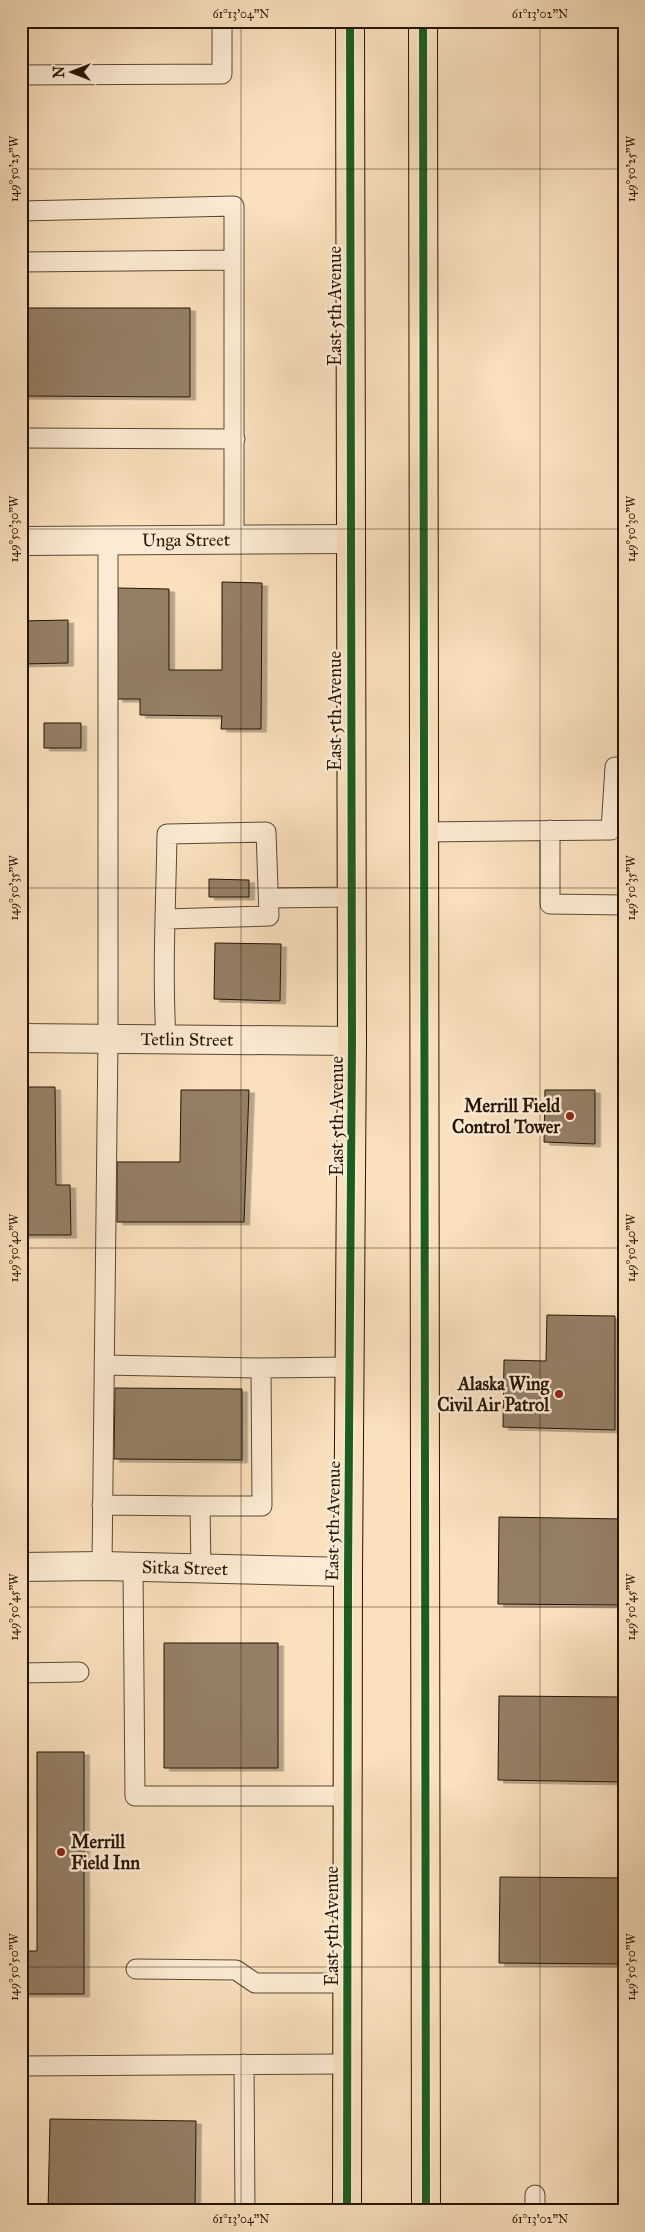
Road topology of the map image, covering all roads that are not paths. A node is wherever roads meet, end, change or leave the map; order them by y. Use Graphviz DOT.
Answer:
graph roads {
  1 [pos="222,21"];
  2 [pos="350,21"];
  3 [pos="423,21"];
  4 [pos="21,75"];
  5 [pos="21,212"];
  6 [pos="234,260"];
  7 [pos="21,262"];
  8 [pos="21,438"];
  9 [pos="235,439"];
  10 [pos="350,539"];
  11 [pos="234,540"];
  12 [pos="21,541"];
  13 [pos="108,542"];
  14 [pos="615,767"];
  15 [pos="550,830"];
  16 [pos="424,832"];
  17 [pos="351,897"];
  18 [pos="269,898"];
  19 [pos="624,905"];
  20 [pos="166,919"];
  21 [pos="21,1038"];
  22 [pos="108,1039"];
  23 [pos="166,1039"];
  24 [pos="352,1041"];
  25 [pos="104,1365"];
  26 [pos="350,1367"];
  27 [pos="261,1368"];
  28 [pos="102,1504"];
  29 [pos="200,1506"];
  30 [pos="102,1566"];
  31 [pos="21,1567"];
  32 [pos="133,1567"];
  33 [pos="201,1568"];
  34 [pos="348,1572"];
  35 [pos="79,1672"];
  36 [pos="21,1673"];
  37 [pos="348,1796"];
  38 [pos="136,1969"];
  39 [pos="347,1983"];
  40 [pos="244,2064"];
  41 [pos="347,2064"];
  42 [pos="21,2066"];
  43 [pos="245,2211"];
  44 [pos="347,2211"];
  45 [pos="426,2211"];
  1 -- 4 [label="lane"];
  2 -- 10 [label="highway, East 5th Avenue"];
  3 -- 16 [label="highway"];
  5 -- 6 [label="lane"];
  6 -- 7 [label="lane"];
  6 -- 9 [label="lane"];
  8 -- 9 [label="lane"];
  9 -- 11 [label="lane"];
  10 -- 11 [label="street, Unga Street"];
  10 -- 17 [label="highway, East 5th Avenue"];
  11 -- 13 [label="street, Unga Street"];
  12 -- 13 [label="street, Unga Street"];
  13 -- 22 [label="lane"];
  14 -- 15 [label="lane"];
  15 -- 16 [label="lane"];
  15 -- 19 [label="lane"];
  16 -- 45 [label="highway"];
  17 -- 18 [label="lane"];
  17 -- 24 [label="highway, East 5th Avenue"];
  18 -- 20 [label="lane"];
  18 -- 20 [label="lane"];
  20 -- 23 [label="lane"];
  21 -- 22 [label="street, Tetlin Street"];
  22 -- 23 [label="street, Tetlin Street"];
  22 -- 25 [label="lane"];
  23 -- 24 [label="street, Tetlin Street"];
  24 -- 26 [label="highway, East 5th Avenue"];
  25 -- 27 [label="lane"];
  25 -- 28 [label="lane"];
  26 -- 27 [label="lane"];
  26 -- 34 [label="highway, East 5th Avenue"];
  27 -- 29 [label="lane"];
  28 -- 29 [label="lane"];
  28 -- 30 [label="lane"];
  29 -- 33 [label="lane"];
  30 -- 31 [label="street, Sitka Street"];
  30 -- 32 [label="street, Sitka Street"];
  32 -- 33 [label="street, Sitka Street"];
  32 -- 37 [label="lane"];
  33 -- 34 [label="street, Sitka Street"];
  34 -- 37 [label="highway, East 5th Avenue"];
  35 -- 36 [label="lane"];
  37 -- 39 [label="highway, East 5th Avenue"];
  38 -- 39 [label="lane"];
  39 -- 41 [label="highway, East 5th Avenue"];
  40 -- 41 [label="lane"];
  40 -- 42 [label="lane"];
  40 -- 43 [label="lane"];
  41 -- 44 [label="highway, East 5th Avenue"];
}
